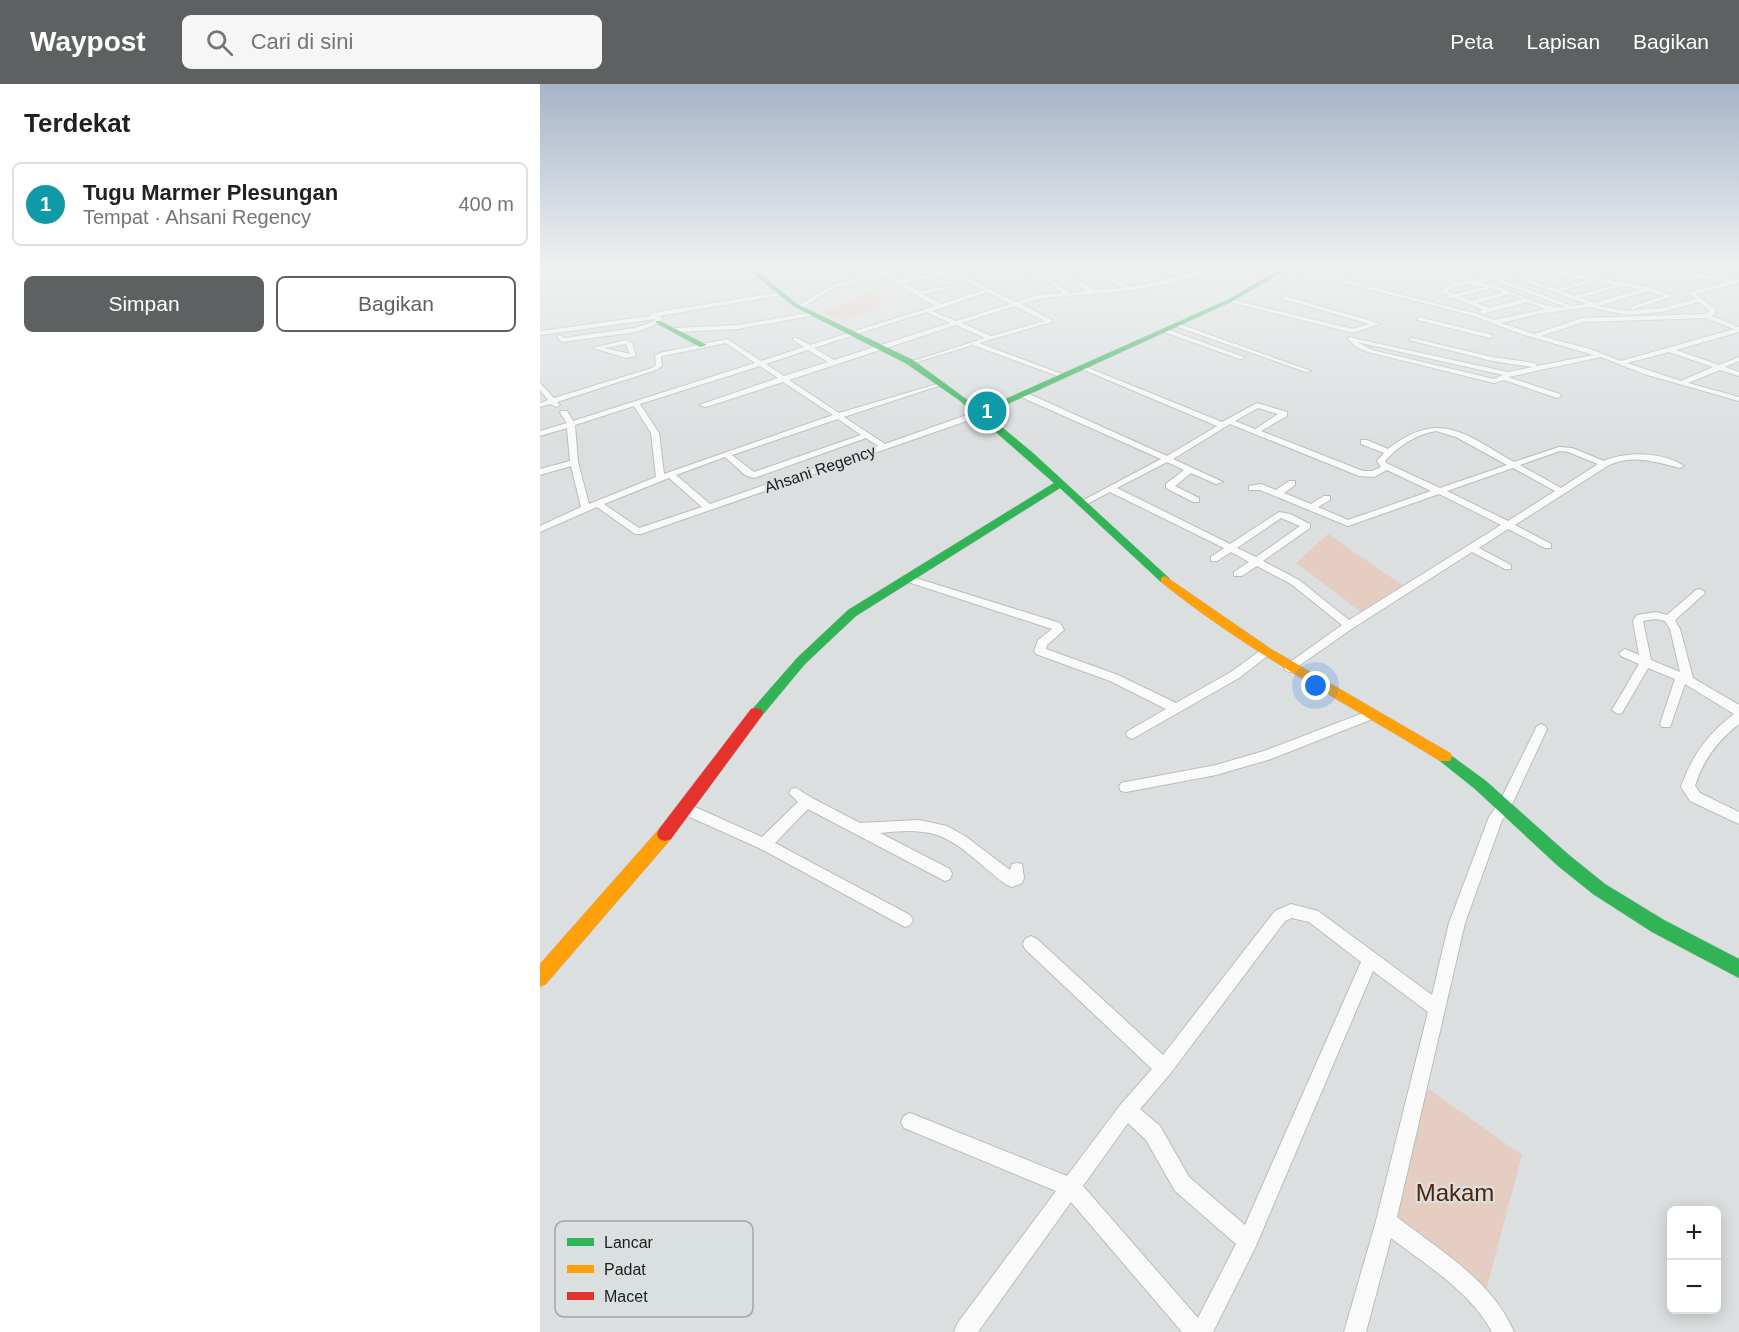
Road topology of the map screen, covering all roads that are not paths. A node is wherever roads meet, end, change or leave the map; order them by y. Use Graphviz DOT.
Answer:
graph roads {
  1 [pos="571,325"];
  2 [pos="643,325"];
  3 [pos="667,325"];
  4 [pos="744,325"];
  5 [pos="840,325"];
  6 [pos="876,325"];
  7 [pos="948,325"];
  8 [pos="960,325"];
  9 [pos="1034,325"];
  10 [pos="1177,325"];
  11 [pos="1334,325"];
  12 [pos="1373,325"];
  13 [pos="1446,325"];
  14 [pos="1488,325"];
  15 [pos="1566,325"];
  16 [pos="1491,326"];
  17 [pos="1171,328"];
  18 [pos="674,330"];
  19 [pos="1739,330"];
  20 [pos="628,332"];
  21 [pos="854,332"];
  22 [pos="540,333"];
  23 [pos="1476,333"];
  24 [pos="1490,336"];
  25 [pos="1533,336"];
  26 [pos="560,337"];
  27 [pos="989,337"];
  28 [pos="795,339"];
  29 [pos="1412,340"];
  30 [pos="1581,340"];
  31 [pos="1555,341"];
  32 [pos="626,342"];
  33 [pos="973,343"];
  34 [pos="703,345"];
  35 [pos="882,346"];
  36 [pos="808,347"];
  37 [pos="1668,349"];
  38 [pos="1603,355"];
  39 [pos="1440,357"];
  40 [pos="1242,358"];
  41 [pos="1739,359"];
  42 [pos="832,362"];
  43 [pos="912,363"];
  44 [pos="1621,363"];
  45 [pos="761,364"];
  46 [pos="1431,366"];
  47 [pos="1545,366"];
  48 [pos="1718,367"];
  49 [pos="1084,368"];
  50 [pos="1308,370"];
  51 [pos="1739,374"];
  52 [pos="1506,376"];
  53 [pos="1065,377"];
  54 [pos="783,379"];
  55 [pos="942,383"];
  56 [pos="1681,383"];
  57 [pos="540,386"];
  58 [pos="1024,395"];
  59 [pos="1557,396"];
  60 [pos="1739,399"];
  61 [pos="552,401"];
  62 [pos="636,403"];
  63 [pos="540,405"];
  64 [pos="703,405"];
  65 [pos="981,413"];
  66 [pos="839,415"];
  67 [pos="1225,423"];
  68 [pos="571,424"];
  69 [pos="1255,432"];
  70 [pos="540,434"];
  71 [pos="868,435"];
  72 [pos="1364,442"];
  73 [pos="883,446"];
  74 [pos="1389,452"];
  75 [pos="726,454"];
  76 [pos="1167,459"];
  77 [pos="574,462"];
  78 [pos="1604,464"];
  79 [pos="1514,466"];
  80 [pos="1680,466"];
  81 [pos="1387,468"];
  82 [pos="1190,469"];
  83 [pos="540,472"];
  84 [pos="670,475"];
  85 [pos="660,479"];
  86 [pos="1219,482"];
  87 [pos="1061,483"];
  88 [pos="1292,483"];
  89 [pos="1110,488"];
  90 [pos="1252,488"];
  91 [pos="1561,491"];
  92 [pos="1441,492"];
  93 [pos="1277,494"];
  94 [pos="1327,498"];
  95 [pos="1196,500"];
  96 [pos="1082,502"];
  97 [pos="597,503"];
  98 [pos="586,508"];
  99 [pos="709,508"];
  100 [pos="1311,508"];
  101 [pos="1510,525"];
  102 [pos="540,529"];
  103 [pos="1548,546"];
  104 [pos="1472,548"];
  105 [pos="1230,549"];
  106 [pos="1214,559"];
  107 [pos="1256,562"];
  108 [pos="1508,567"];
  109 [pos="1238,574"];
  110 [pos="906,578"];
  111 [pos="1700,592"];
  112 [pos="1669,619"];
  113 [pos="1349,626"];
  114 [pos="1264,653"];
  115 [pos="1625,653"];
  116 [pos="1646,662"];
  117 [pos="1290,668"];
  118 [pos="1685,678"];
  119 [pos="1175,708"];
  120 [pos="1618,710"];
  121 [pos="1739,711"];
  122 [pos="1371,715"];
  123 [pos="1739,717"];
  124 [pos="1666,724"];
  125 [pos="1541,729"];
  126 [pos="1132,734"];
  127 [pos="1126,787"];
  128 [pos="1504,807"];
  129 [pos="686,809"];
  130 [pos="1739,817"];
  131 [pos="859,829"];
  132 [pos="764,844"];
  133 [pos="1017,869"];
  134 [pos="945,874"];
  135 [pos="905,920"];
  136 [pos="1031,944"];
  137 [pos="1371,958"];
  138 [pos="1739,969"];
  139 [pos="540,978"];
  140 [pos="1436,1008"];
  141 [pos="1164,1068"];
  142 [pos="1127,1110"];
  143 [pos="910,1122"];
  144 [pos="1071,1186"];
  145 [pos="1386,1221"];
  146 [pos="1248,1241"];
  147 [pos="965,1332"];
  148 [pos="1196,1332"];
  149 [pos="1202,1332"];
  150 [pos="1355,1332"];
  151 [pos="1503,1332"];
  1 -- 22 [label="street"];
  2 -- 20 [label="street"];
  3 -- 18 [label="main road"];
  4 -- 18 [label="street"];
  5 -- 21 [label="main road"];
  6 -- 21 [label="street"];
  7 -- 35 [label="street"];
  8 -- 27 [label="street"];
  9 -- 27 [label="street"];
  10 -- 17 [label="main road"];
  11 -- 12 [label="street"];
  13 -- 23 [label="street"];
  14 -- 16 [label="street"];
  15 -- 25 [label="street"];
  16 -- 23 [label="street"];
  16 -- 25 [label="street"];
  17 -- 40 [label="street"];
  17 -- 49 [label="main road"];
  17 -- 50 [label="street"];
  18 -- 34 [label="main road"];
  19 -- 37 [label="street"];
  20 -- 26 [label="street"];
  20 -- 32 [label="street"];
  21 -- 35 [label="main road"];
  21 -- 36 [label="street"];
  23 -- 24 [label="street"];
  25 -- 31 [label="street"];
  27 -- 33 [label="street"];
  28 -- 36 [label="street"];
  29 -- 47 [label="street"];
  30 -- 31 [label="street"];
  31 -- 38 [label="street"];
  32 -- 32 [label="street"];
  33 -- 43 [label="street"];
  33 -- 53 [label="street"];
  34 -- 45 [label="street"];
  34 -- 61 [label="street"];
  35 -- 42 [label="street"];
  35 -- 43 [label="main road"];
  36 -- 42 [label="street"];
  36 -- 45 [label="street"];
  37 -- 44 [label="street"];
  37 -- 48 [label="street"];
  38 -- 44 [label="street"];
  38 -- 47 [label="street"];
  39 -- 46 [label="street"];
  39 -- 46 [label="street"];
  39 -- 52 [label="street"];
  41 -- 48 [label="street"];
  42 -- 54 [label="street"];
  43 -- 55 [label="main road"];
  44 -- 56 [label="street"];
  45 -- 54 [label="street"];
  45 -- 62 [label="street"];
  46 -- 52 [label="street"];
  47 -- 52 [label="street"];
  48 -- 51 [label="street"];
  48 -- 56 [label="street"];
  49 -- 53 [label="main road"];
  49 -- 67 [label="street"];
  52 -- 59 [label="street"];
  53 -- 58 [label="main road"];
  54 -- 64 [label="street"];
  54 -- 66 [label="street"];
  55 -- 65 [label="main road"];
  55 -- 66 [label="street"];
  56 -- 60 [label="street"];
  57 -- 61 [label="street"];
  58 -- 65 [label="main road"];
  58 -- 76 [label="street"];
  61 -- 63 [label="street"];
  61 -- 68 [label="street"];
  62 -- 68 [label="street"];
  62 -- 85 [label="street"];
  65 -- 73 [label="street, Ahsani Regency"];
  65 -- 87 [label="main road"];
  66 -- 71 [label="street"];
  66 -- 75 [label="street"];
  67 -- 69 [label="street"];
  67 -- 69 [label="street"];
  67 -- 76 [label="street"];
  68 -- 70 [label="street"];
  68 -- 77 [label="street"];
  69 -- 81 [label="street"];
  71 -- 73 [label="street"];
  71 -- 75 [label="street, Ahsani Regency"];
  72 -- 74 [label="street"];
  73 -- 99 [label="street, Ahsani Regency"];
  74 -- 79 [label="street"];
  74 -- 81 [label="street"];
  75 -- 84 [label="street"];
  76 -- 82 [label="street"];
  76 -- 89 [label="street"];
  77 -- 83 [label="street"];
  77 -- 98 [label="street"];
  78 -- 79 [label="street"];
  78 -- 80 [label="street"];
  78 -- 91 [label="street"];
  79 -- 91 [label="street"];
  79 -- 92 [label="street"];
  81 -- 92 [label="street"];
  82 -- 86 [label="street"];
  82 -- 95 [label="street"];
  84 -- 85 [label="street"];
  84 -- 99 [label="street"];
  85 -- 97 [label="street"];
  87 -- 96 [label="main road"];
  87 -- 110 [label="main road"];
  88 -- 93 [label="street"];
  89 -- 96 [label="street"];
  89 -- 105 [label="street"];
  90 -- 93 [label="street"];
  91 -- 101 [label="street"];
  92 -- 100 [label="street"];
  92 -- 101 [label="street"];
  93 -- 100 [label="street"];
  94 -- 100 [label="street"];
  96 -- 114 [label="main road"];
  97 -- 98 [label="street"];
  97 -- 99 [label="street, Ahsani Regency"];
  98 -- 102 [label="street"];
  101 -- 103 [label="street"];
  101 -- 104 [label="street"];
  104 -- 108 [label="street"];
  104 -- 113 [label="street"];
  105 -- 106 [label="street"];
  105 -- 107 [label="street"];
  105 -- 107 [label="street"];
  107 -- 109 [label="street"];
  107 -- 113 [label="street"];
  110 -- 119 [label="street"];
  110 -- 129 [label="main road"];
  111 -- 112 [label="street"];
  112 -- 116 [label="street"];
  112 -- 118 [label="street"];
  113 -- 117 [label="street"];
  114 -- 117 [label="main road"];
  114 -- 119 [label="street"];
  115 -- 116 [label="street"];
  116 -- 118 [label="street"];
  116 -- 120 [label="street"];
  117 -- 122 [label="main road"];
  118 -- 121 [label="street"];
  118 -- 124 [label="street"];
  119 -- 126 [label="street"];
  122 -- 127 [label="street"];
  122 -- 128 [label="main road"];
  123 -- 130 [label="street"];
  125 -- 128 [label="street"];
  128 -- 138 [label="main road"];
  128 -- 140 [label="street"];
  129 -- 132 [label="street"];
  129 -- 139 [label="main road"];
  131 -- 132 [label="street"];
  131 -- 133 [label="street"];
  131 -- 134 [label="street"];
  132 -- 135 [label="street"];
  136 -- 141 [label="street"];
  137 -- 140 [label="street"];
  137 -- 141 [label="street"];
  137 -- 146 [label="street"];
  140 -- 145 [label="street"];
  141 -- 142 [label="street"];
  142 -- 144 [label="street"];
  142 -- 146 [label="street"];
  143 -- 144 [label="street"];
  144 -- 147 [label="street"];
  144 -- 148 [label="street"];
  145 -- 150 [label="street"];
  145 -- 151 [label="street"];
  146 -- 149 [label="street"];
}
